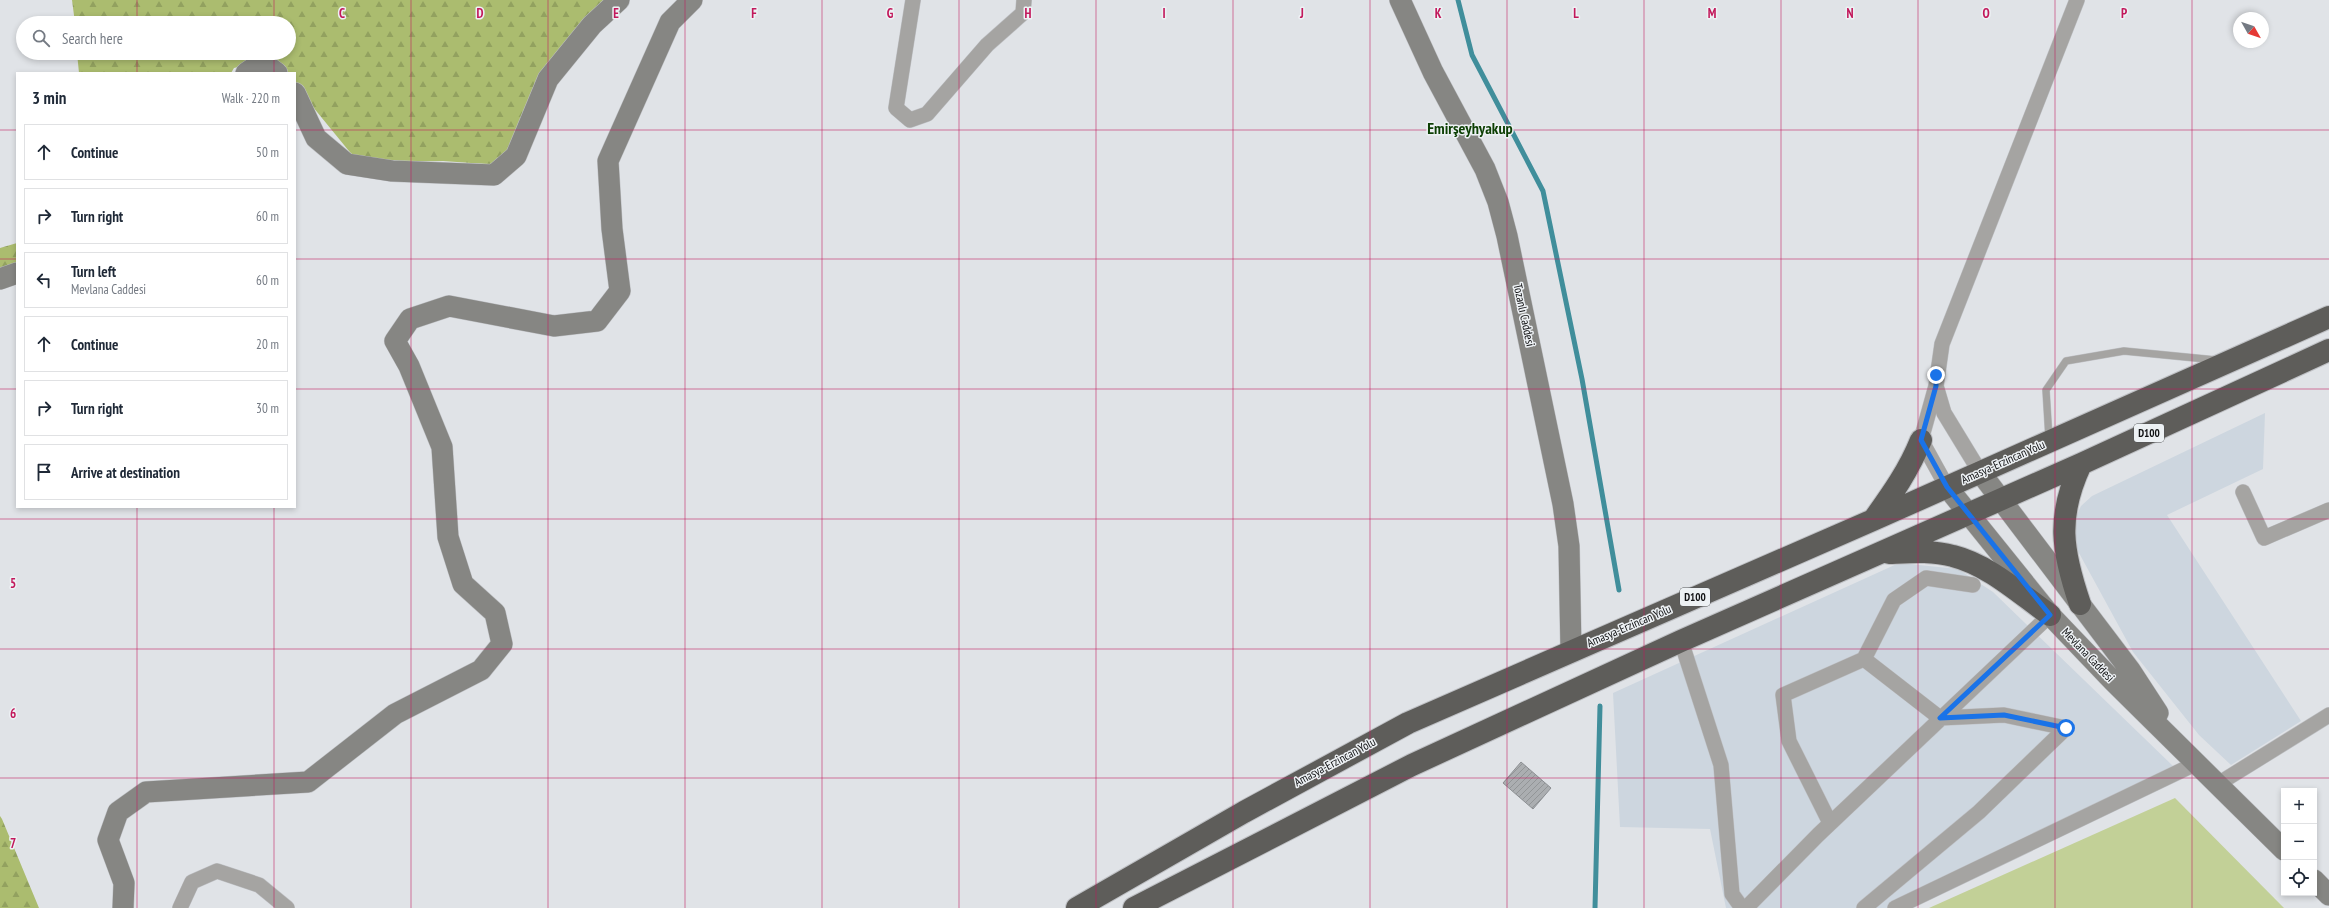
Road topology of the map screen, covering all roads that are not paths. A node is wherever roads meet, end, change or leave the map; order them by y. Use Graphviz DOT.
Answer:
graph roads {
  1 [pos="619,0"];
  2 [pos="692,0"];
  3 [pos="913,0"];
  4 [pos="1024,0"];
  5 [pos="1400,0"];
  6 [pos="2077,0"];
  7 [pos="247,72"];
  8 [pos="276,72"];
  9 [pos="296,95"];
  10 [pos="16,273"];
  11 [pos="0,279"];
  12 [pos="2329,318"];
  13 [pos="2329,350"];
  14 [pos="2230,362"];
  15 [pos="1936,386"];
  16 [pos="1921,440"];
  17 [pos="2049,442"];
  18 [pos="2081,464"];
  19 [pos="1980,472"];
  20 [pos="1947,487"];
  21 [pos="2243,492"];
  22 [pos="2002,499"];
  23 [pos="2329,510"];
  24 [pos="1968,514"];
  25 [pos="1873,520"];
  26 [pos="1880,553"];
  27 [pos="1973,585"];
  28 [pos="2080,604"];
  29 [pos="2050,615"];
  30 [pos="1681,640"];
  31 [pos="1571,651"];
  32 [pos="1864,659"];
  33 [pos="2329,715"];
  34 [pos="1940,718"];
  35 [pos="2177,742"];
  36 [pos="2197,763"];
  37 [pos="2218,784"];
  38 [pos="1830,823"];
  39 [pos="2281,847"];
  40 [pos="2317,883"];
  41 [pos="2329,895"];
  42 [pos="122,908"];
  43 [pos="180,908"];
  44 [pos="287,908"];
  45 [pos="1077,908"];
  46 [pos="1134,908"];
  47 [pos="1742,908"];
  48 [pos="1746,908"];
  49 [pos="1864,908"];
  50 [pos="1895,908"];
  1 -- 9 [label="street"];
  2 -- 42 [label="street"];
  3 -- 4 [label="street"];
  5 -- 31 [label="street, Tozanlı Caddesi"];
  6 -- 15 [label="street"];
  7 -- 8 [label="street"];
  10 -- 11 [label="street"];
  12 -- 14 [label="highway, Amasya-Erzincan Yolu / D100"];
  13 -- 18 [label="highway, D100"];
  14 -- 17 [label="highway, Amasya-Erzincan Yolu / D100"];
  14 -- 17 [label="lane"];
  15 -- 16 [label="street"];
  15 -- 19 [label="street"];
  16 -- 20 [label="street"];
  16 -- 25 [label="highway"];
  17 -- 19 [label="highway, Amasya-Erzincan Yolu / D100"];
  18 -- 22 [label="highway, D100"];
  18 -- 28 [label="highway"];
  19 -- 20 [label="highway, Amasya-Erzincan Yolu / D100"];
  19 -- 22 [label="street, Mevlana Caddesi"];
  20 -- 24 [label="street, Mevlana Caddesi"];
  20 -- 25 [label="highway, Amasya-Erzincan Yolu / D100"];
  21 -- 23 [label="street"];
  22 -- 24 [label="highway, D100"];
  22 -- 28 [label="street, Mevlana Caddesi"];
  24 -- 26 [label="highway, D100"];
  24 -- 29 [label="street, Mevlana Caddesi"];
  25 -- 31 [label="highway, Amasya-Erzincan Yolu / D100"];
  26 -- 29 [label="highway"];
  26 -- 30 [label="highway, D100"];
  27 -- 32 [label="street"];
  28 -- 35 [label="street, Mevlana Caddesi"];
  29 -- 34 [label="street"];
  29 -- 35 [label="street, Mevlana Caddesi"];
  30 -- 46 [label="highway, D100"];
  30 -- 47 [label="street"];
  31 -- 45 [label="highway, Amasya-Erzincan Yolu / D100"];
  32 -- 34 [label="street"];
  32 -- 38 [label="street"];
  33 -- 37 [label="street"];
  34 -- 38 [label="street"];
  34 -- 49 [label="street"];
  35 -- 36 [label="street, Mevlana Caddesi"];
  36 -- 37 [label="street, Mevlana Caddesi"];
  36 -- 50 [label="street"];
  37 -- 39 [label="street, Mevlana Caddesi"];
  38 -- 48 [label="street"];
  40 -- 41 [label="street"];
  43 -- 44 [label="street"];
}
